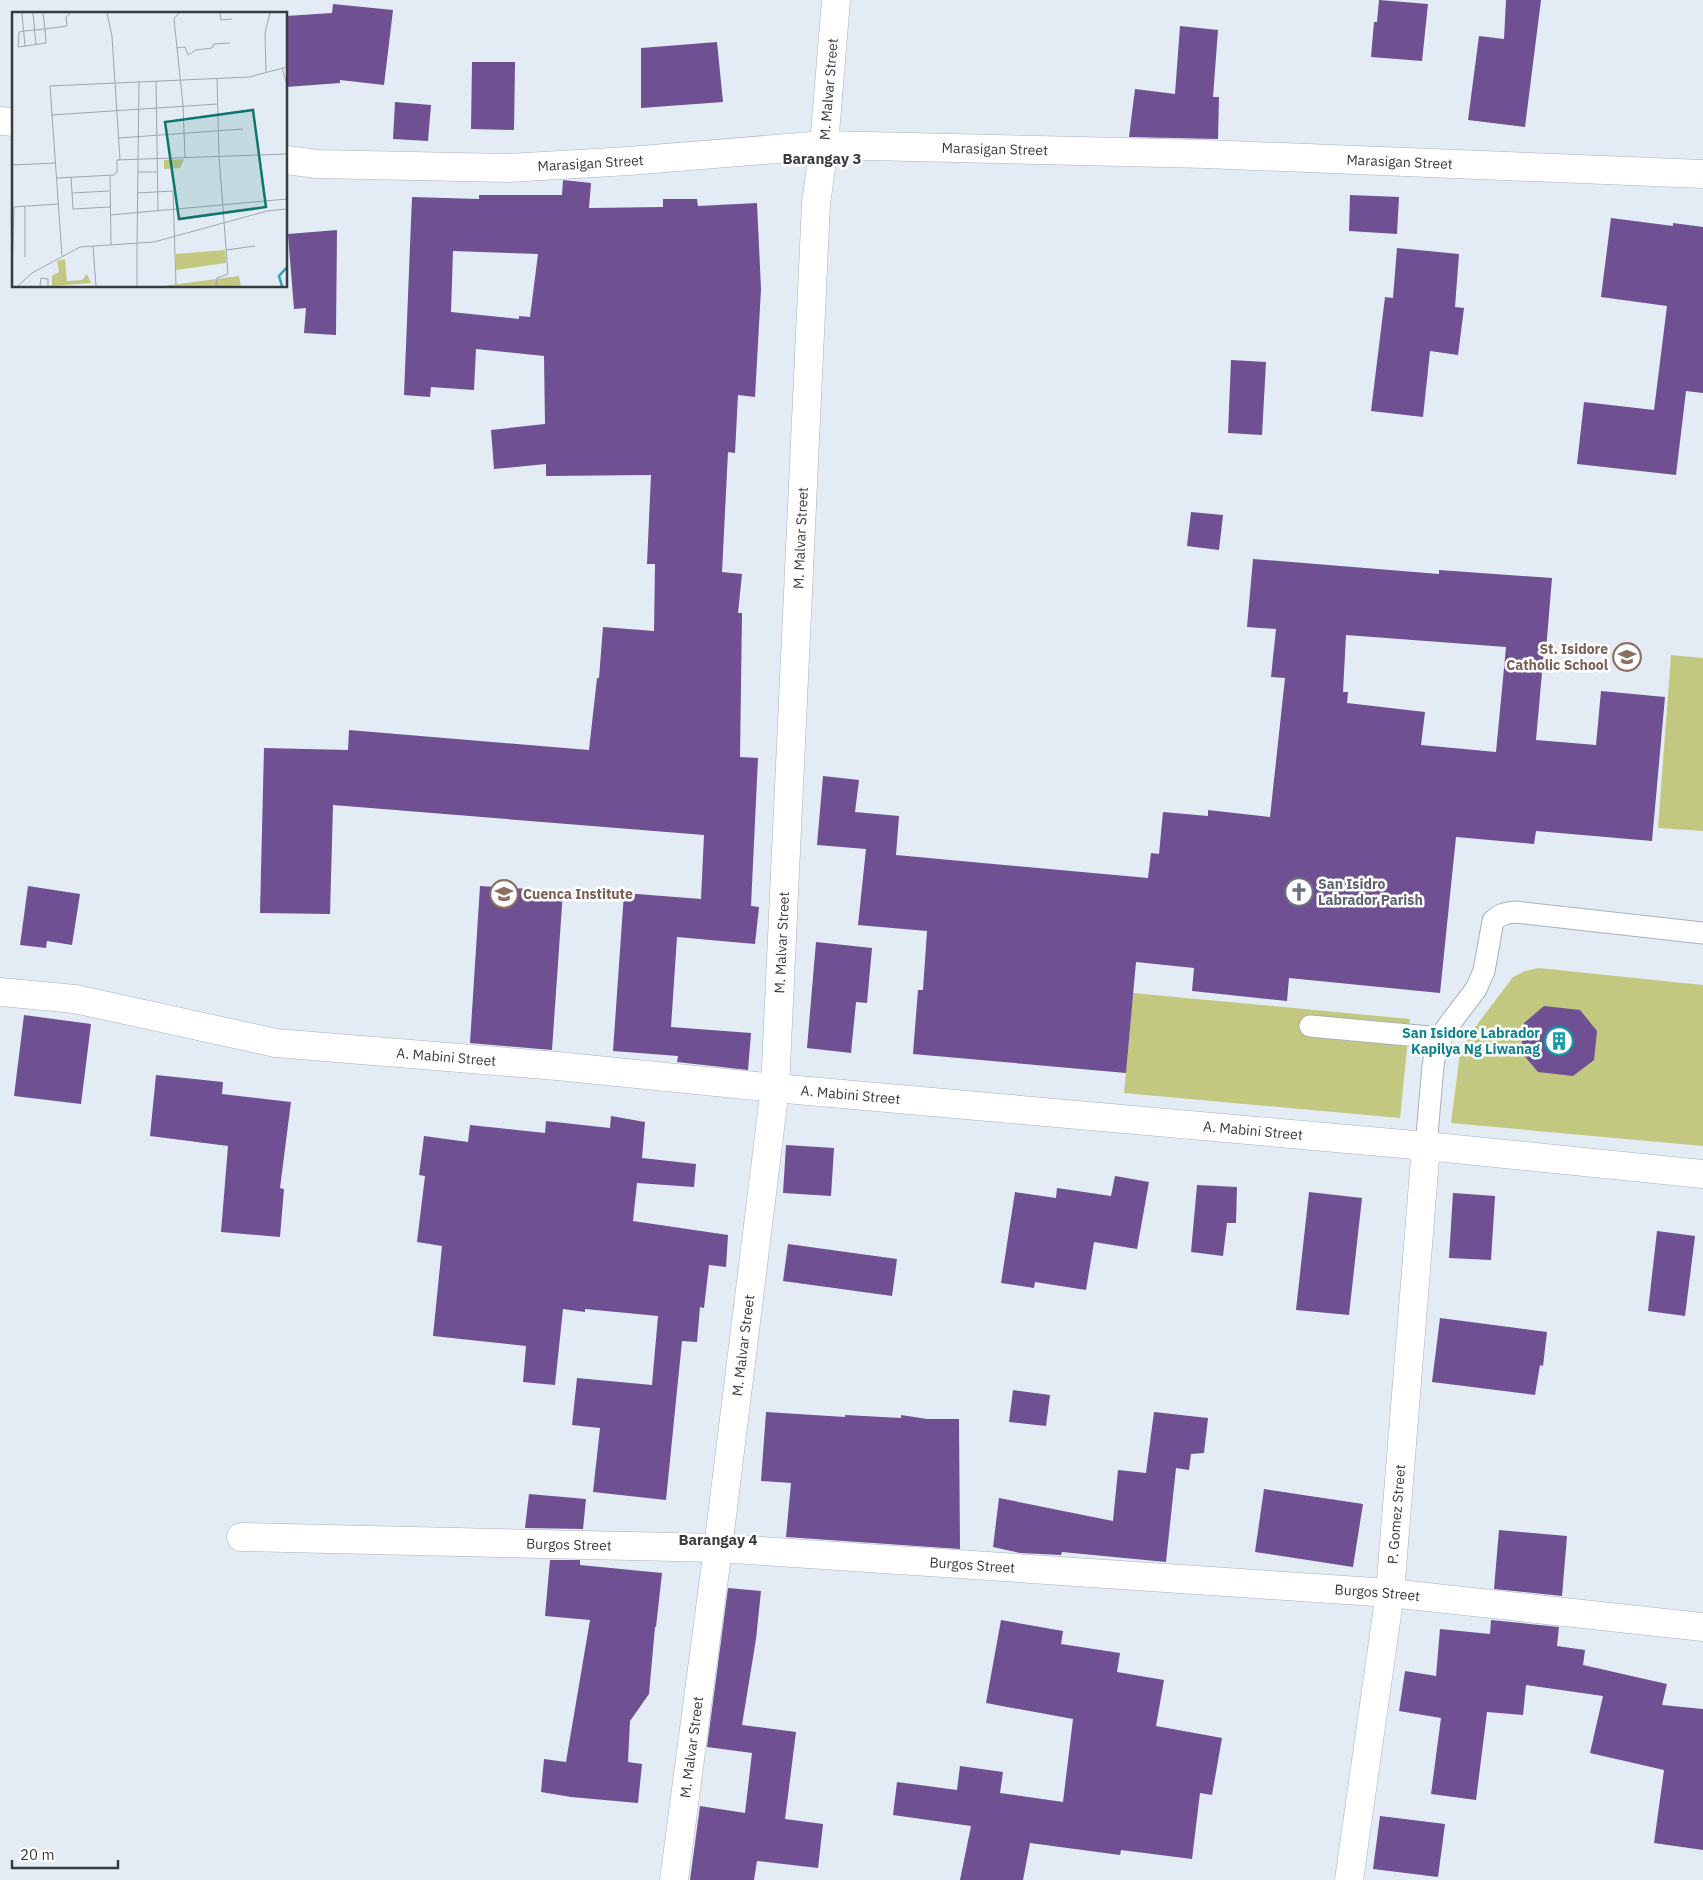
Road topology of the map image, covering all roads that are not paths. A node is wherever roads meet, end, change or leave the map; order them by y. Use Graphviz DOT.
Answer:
graph roads {
  1 [pos="836,0"];
  2 [pos="824,145"];
  3 [pos="288,160"];
  4 [pos="1703,174"];
  5 [pos="1703,933"];
  6 [pos="0,992"];
  7 [pos="1310,1026"];
  8 [pos="1440,1038"];
  9 [pos="775,1088"];
  10 [pos="1426,1146"];
  11 [pos="1703,1174"];
  12 [pos="241,1537"];
  13 [pos="718,1548"];
  14 [pos="1390,1593"];
  15 [pos="1703,1627"];
  16 [pos="674,1880"];
  17 [pos="1349,1880"];
  1 -- 2 [label="street, M. Malvar Street"];
  2 -- 3 [label="street, Marasigan Street"];
  2 -- 4 [label="street, Marasigan Street"];
  2 -- 9 [label="street, M. Malvar Street"];
  5 -- 8 [label="lane"];
  6 -- 9 [label="street, A. Mabini Street"];
  7 -- 8 [label="lane"];
  8 -- 10 [label="lane"];
  9 -- 10 [label="street, A. Mabini Street"];
  9 -- 13 [label="street, M. Malvar Street"];
  10 -- 11 [label="street, A. Mabini Street"];
  10 -- 14 [label="street, P. Gomez Street"];
  12 -- 13 [label="street, Burgos Street"];
  13 -- 14 [label="street, Burgos Street"];
  13 -- 16 [label="street, M. Malvar Street"];
  14 -- 15 [label="street, Burgos Street"];
  14 -- 17 [label="street, P. Gomez Street"];
}
